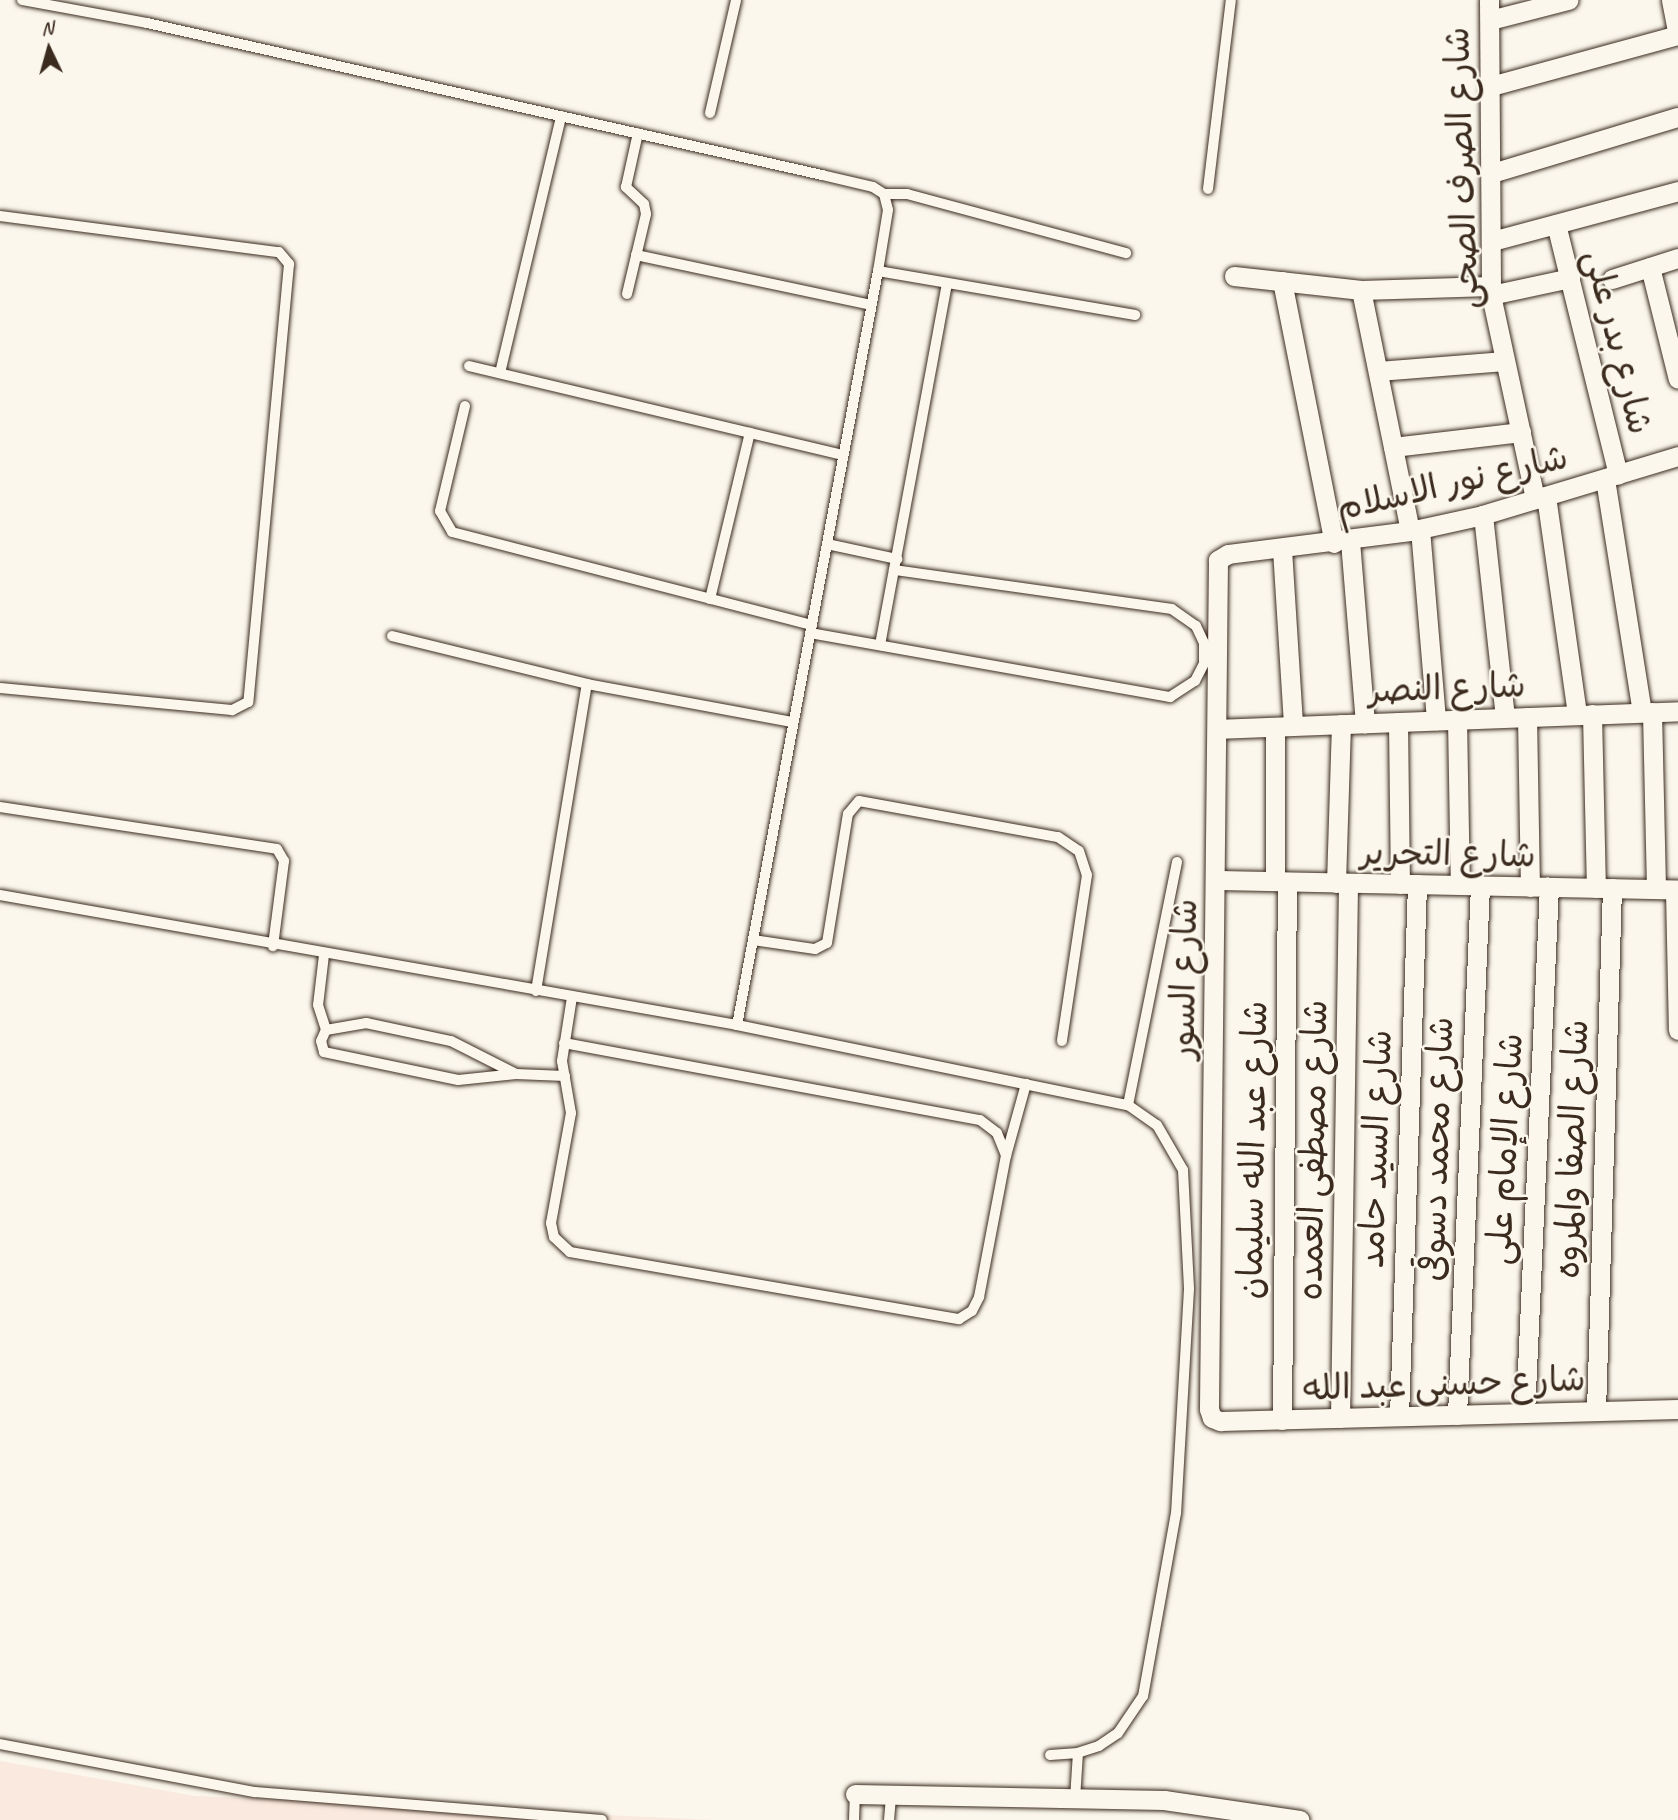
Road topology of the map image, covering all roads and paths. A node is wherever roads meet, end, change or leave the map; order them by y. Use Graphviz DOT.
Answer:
graph roads {
  1 [pos="22,0"];
  2 [pos="736,0"];
  3 [pos="1231,0"];
  4 [pos="1489,0"];
  5 [pos="1569,0"];
  6 [pos="1671,0"];
  7 [pos="1490,20"];
  8 [pos="1678,35"];
  9 [pos="1491,86"];
  10 [pos="710,113"];
  11 [pos="561,116"];
  12 [pos="1678,117"];
  13 [pos="638,133"];
  14 [pos="1492,173"];
  15 [pos="1208,189"];
  16 [pos="1678,191"];
  17 [pos="884,194"];
  18 [pos="0,216"];
  19 [pos="1556,224"];
  20 [pos="1492,241"];
  21 [pos="1126,253"];
  22 [pos="636,255"];
  23 [pos="1678,258"];
  24 [pos="1650,267"];
  25 [pos="878,271"];
  26 [pos="1234,276"];
  27 [pos="1570,278"];
  28 [pos="1612,279"];
  29 [pos="1282,281"];
  30 [pos="947,283"];
  31 [pos="1361,290"];
  32 [pos="1491,290"];
  33 [pos="627,294"];
  34 [pos="871,305"];
  35 [pos="1135,315"];
  36 [pos="1505,361"];
  37 [pos="469,366"];
  38 [pos="1378,371"];
  39 [pos="500,373"];
  40 [pos="1678,379"];
  41 [pos="465,405"];
  42 [pos="750,432"];
  43 [pos="1521,432"];
  44 [pos="1393,447"];
  45 [pos="844,455"];
  46 [pos="1678,456"];
  47 [pos="1612,476"];
  48 [pos="1540,498"];
  49 [pos="1483,515"];
  50 [pos="1415,530"];
  51 [pos="1342,542"];
  52 [pos="827,544"];
  53 [pos="1282,549"];
  54 [pos="1236,554"];
  55 [pos="895,564"];
  56 [pos="710,599"];
  57 [pos="811,629"];
  58 [pos="392,636"];
  59 [pos="880,645"];
  60 [pos="587,684"];
  61 [pos="0,688"];
  62 [pos="1678,711"];
  63 [pos="1647,712"];
  64 [pos="1584,714"];
  65 [pos="1505,717"];
  66 [pos="1527,717"];
  67 [pos="1457,719"];
  68 [pos="1436,720"];
  69 [pos="793,722"];
  70 [pos="1398,722"];
  71 [pos="1365,723"];
  72 [pos="1341,724"];
  73 [pos="1284,726"];
  74 [pos="1218,729"];
  75 [pos="0,807"];
  76 [pos="1177,862"];
  77 [pos="1217,880"];
  78 [pos="1281,881"];
  79 [pos="1342,883"];
  80 [pos="1408,884"];
  81 [pos="1470,885"];
  82 [pos="1539,887"];
  83 [pos="1604,888"];
  84 [pos="1670,890"];
  85 [pos="0,895"];
  86 [pos="753,940"];
  87 [pos="273,946"];
  88 [pos="324,955"];
  89 [pos="536,991"];
  90 [pos="572,997"];
  91 [pos="737,1025"];
  92 [pos="326,1030"];
  93 [pos="1678,1030"];
  94 [pos="1062,1041"];
  95 [pos="564,1043"];
  96 [pos="516,1074"];
  97 [pos="565,1076"];
  98 [pos="1026,1084"];
  99 [pos="1128,1105"];
  100 [pos="1006,1156"];
  101 [pos="1678,1409"];
  102 [pos="1596,1411"];
  103 [pos="1524,1413"];
  104 [pos="1457,1415"];
  105 [pos="1399,1416"];
  106 [pos="1212,1418"];
  107 [pos="1340,1418"];
  108 [pos="1282,1420"];
  109 [pos="0,1744"];
  110 [pos="1078,1753"];
  111 [pos="1050,1755"];
  112 [pos="855,1794"];
  113 [pos="891,1796"];
  114 [pos="1075,1799"];
  115 [pos="602,1820"];
  116 [pos="854,1820"];
  117 [pos="889,1820"];
  118 [pos="1300,1820"];
  1 -- 11 [label="lane"];
  2 -- 10 [label="lane"];
  3 -- 15 [label="lane"];
  4 -- 7 [label="street, شارع الصرف الصحى"];
  5 -- 7 [label="street"];
  6 -- 8 [label="street"];
  7 -- 9 [label="street, شارع الصرف الصحى"];
  8 -- 9 [label="street"];
  9 -- 14 [label="street, شارع الصرف الصحى"];
  11 -- 13 [label="lane"];
  11 -- 39 [label="lane"];
  12 -- 14 [label="street"];
  13 -- 17 [label="lane"];
  13 -- 22 [label="lane"];
  14 -- 20 [label="street, شارع الصرف الصحى"];
  16 -- 19 [label="street"];
  17 -- 21 [label="lane"];
  17 -- 25 [label="lane"];
  18 -- 61 [label="lane"];
  19 -- 20 [label="street"];
  19 -- 27 [label="street, شارع بدر على"];
  20 -- 32 [label="street, شارع الصرف الصحى"];
  22 -- 33 [label="lane"];
  22 -- 34 [label="lane"];
  23 -- 24 [label="street"];
  24 -- 28 [label="street"];
  24 -- 40 [label="street"];
  25 -- 30 [label="lane"];
  25 -- 34 [label="lane"];
  26 -- 29 [label="street"];
  27 -- 32 [label="street"];
  27 -- 47 [label="street, شارع بدر على"];
  29 -- 31 [label="street"];
  29 -- 51 [label="street"];
  30 -- 35 [label="lane"];
  30 -- 55 [label="lane"];
  31 -- 32 [label="street"];
  31 -- 38 [label="street"];
  32 -- 36 [label="street, شارع الصرف الصحى"];
  34 -- 45 [label="lane"];
  36 -- 38 [label="street"];
  36 -- 43 [label="street, شارع الصرف الصحى"];
  37 -- 39 [label="lane"];
  38 -- 44 [label="street"];
  39 -- 42 [label="lane"];
  41 -- 56 [label="lane"];
  42 -- 45 [label="lane"];
  42 -- 56 [label="lane"];
  43 -- 44 [label="street"];
  43 -- 48 [label="street, شارع الصرف الصحى"];
  44 -- 50 [label="street"];
  45 -- 52 [label="lane"];
  46 -- 47 [label="street, شارع نور الاسلام"];
  47 -- 48 [label="street, شارع نور الاسلام"];
  47 -- 63 [label="street, شارع بدر على"];
  48 -- 49 [label="street, شارع نور الاسلام"];
  48 -- 64 [label="street, شارع الصرف الصحى"];
  49 -- 50 [label="street, شارع نور الاسلام"];
  49 -- 65 [label="street"];
  50 -- 51 [label="street, شارع نور الاسلام"];
  50 -- 68 [label="street"];
  51 -- 53 [label="street, شارع نور الاسلام"];
  51 -- 71 [label="street"];
  52 -- 55 [label="lane"];
  52 -- 57 [label="lane"];
  53 -- 54 [label="street, شارع نور الاسلام"];
  53 -- 73 [label="street, شارع عبد الله سليمان"];
  54 -- 74 [label="street, شارع السور"];
  55 -- 59 [label="lane"];
  55 -- 59 [label="lane"];
  56 -- 57 [label="lane"];
  57 -- 59 [label="lane"];
  57 -- 69 [label="lane"];
  58 -- 60 [label="lane"];
  60 -- 69 [label="lane"];
  60 -- 89 [label="lane"];
  62 -- 63 [label="street, شارع النصر"];
  63 -- 64 [label="street, شارع النصر"];
  63 -- 84 [label="street, شارع بدر على"];
  64 -- 66 [label="street, شارع النصر"];
  64 -- 83 [label="street, شارع الصفا والمروه"];
  65 -- 66 [label="street, شارع النصر"];
  65 -- 67 [label="street, شارع النصر"];
  66 -- 82 [label="street, شارع الإمام على"];
  67 -- 68 [label="street, شارع النصر"];
  67 -- 81 [label="street, شارع محمد دسوقى"];
  68 -- 70 [label="street, شارع النصر"];
  69 -- 86 [label="lane"];
  70 -- 71 [label="street, شارع النصر"];
  70 -- 80 [label="street, شارع السيد حامد"];
  71 -- 72 [label="street, شارع النصر"];
  72 -- 73 [label="street, شارع النصر"];
  72 -- 79 [label="street, شارع مصطفى العمده"];
  73 -- 74 [label="street, شارع النصر"];
  73 -- 78 [label="street, شارع عبد الله سليمان"];
  74 -- 77 [label="street, شارع السور"];
  75 -- 87 [label="lane"];
  76 -- 99 [label="lane"];
  77 -- 78 [label="street, شارع التحرير"];
  77 -- 106 [label="street, شارع السور"];
  78 -- 79 [label="street, شارع التحرير"];
  78 -- 108 [label="street, شارع عبد الله سليمان"];
  79 -- 80 [label="street, شارع التحرير"];
  79 -- 107 [label="street, شارع مصطفى العمده"];
  80 -- 81 [label="street, شارع التحرير"];
  80 -- 105 [label="street, شارع السيد حامد"];
  81 -- 82 [label="street, شارع التحرير"];
  81 -- 104 [label="street, شارع محمد دسوقى"];
  82 -- 83 [label="street, شارع التحرير"];
  82 -- 103 [label="street, شارع الإمام على"];
  83 -- 84 [label="street, شارع التحرير"];
  83 -- 102 [label="street, شارع الصفا والمروه"];
  84 -- 93 [label="street, شارع بدر على"];
  85 -- 87 [label="lane"];
  86 -- 91 [label="lane"];
  86 -- 94 [label="lane"];
  87 -- 88 [label="lane"];
  88 -- 89 [label="lane"];
  88 -- 92 [label="lane"];
  89 -- 90 [label="lane"];
  90 -- 91 [label="lane"];
  90 -- 95 [label="lane"];
  91 -- 98 [label="lane"];
  92 -- 96 [label="lane"];
  92 -- 96 [label="lane"];
  95 -- 97 [label="lane"];
  95 -- 100 [label="lane"];
  96 -- 97 [label="lane"];
  97 -- 100 [label="lane"];
  98 -- 99 [label="lane"];
  98 -- 100 [label="lane"];
  99 -- 110 [label="lane"];
  101 -- 102 [label="street, شارع حسنى عبد الله"];
  102 -- 103 [label="street, شارع حسنى عبد الله"];
  103 -- 104 [label="street, شارع حسنى عبد الله"];
  104 -- 105 [label="street, شارع حسنى عبد الله"];
  105 -- 107 [label="street, شارع حسنى عبد الله"];
  106 -- 108 [label="street, شارع حسنى عبد الله"];
  107 -- 108 [label="street, شارع حسنى عبد الله"];
  109 -- 115 [label="lane"];
  110 -- 111 [label="lane"];
  110 -- 114 [label="lane"];
  112 -- 113 [label="street"];
  112 -- 116 [label="lane"];
  113 -- 114 [label="street"];
  113 -- 117 [label="lane"];
  114 -- 118 [label="street"];
}
